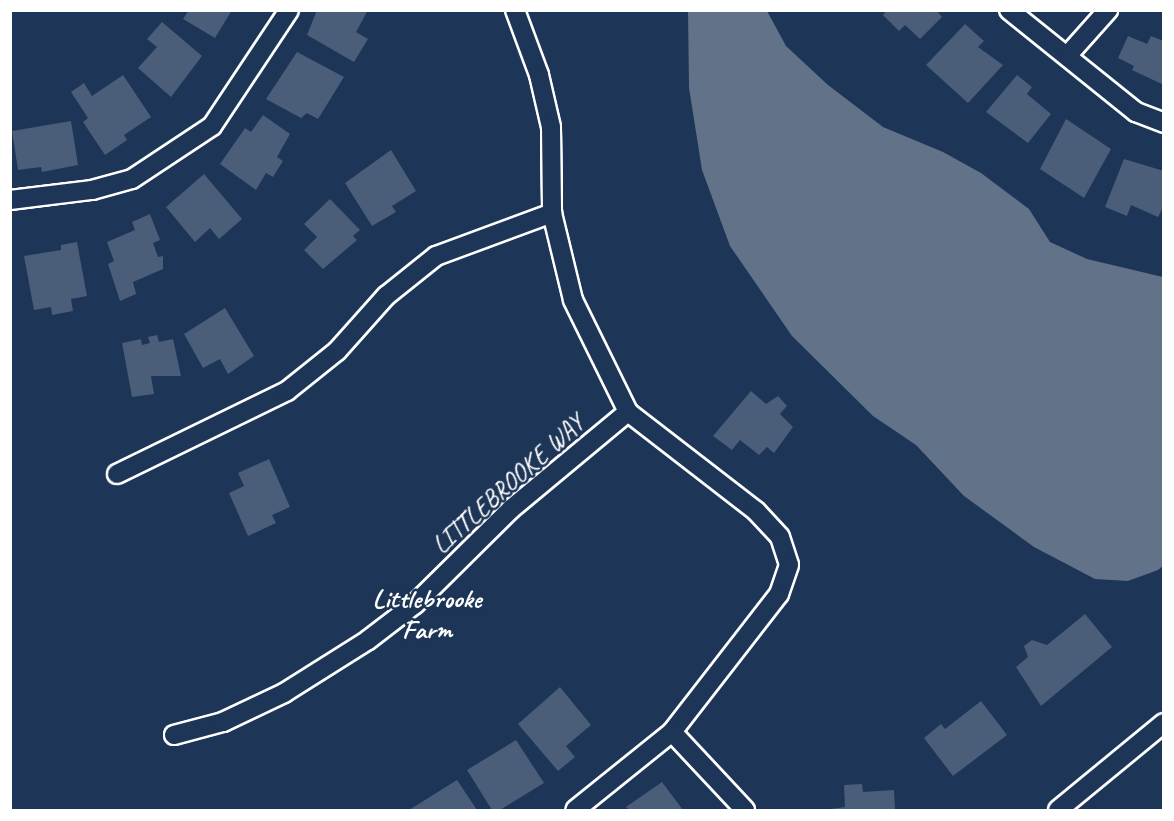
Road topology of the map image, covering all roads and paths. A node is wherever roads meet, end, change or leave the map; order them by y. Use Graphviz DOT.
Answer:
graph roads {
  1 [pos="289,10"];
  2 [pos="515,10"];
  3 [pos="1008,10"];
  4 [pos="1108,10"];
  5 [pos="1068,56"];
  6 [pos="1164,123"];
  7 [pos="10,201"];
  8 [pos="552,213"];
  9 [pos="628,412"];
  10 [pos="117,474"];
  11 [pos="1164,723"];
  12 [pos="672,732"];
  13 [pos="174,735"];
  14 [pos="575,810"];
  15 [pos="745,810"];
  16 [pos="1058,810"];
  1 -- 7 [label="street"];
  2 -- 8 [label="street"];
  3 -- 5 [label="street"];
  4 -- 5 [label="street"];
  5 -- 6 [label="street"];
  8 -- 9 [label="street"];
  8 -- 10 [label="street"];
  9 -- 12 [label="street"];
  9 -- 13 [label="street, LITTLEBROOKE WAY"];
  11 -- 16 [label="street"];
  12 -- 14 [label="street"];
  12 -- 15 [label="street"];
}
